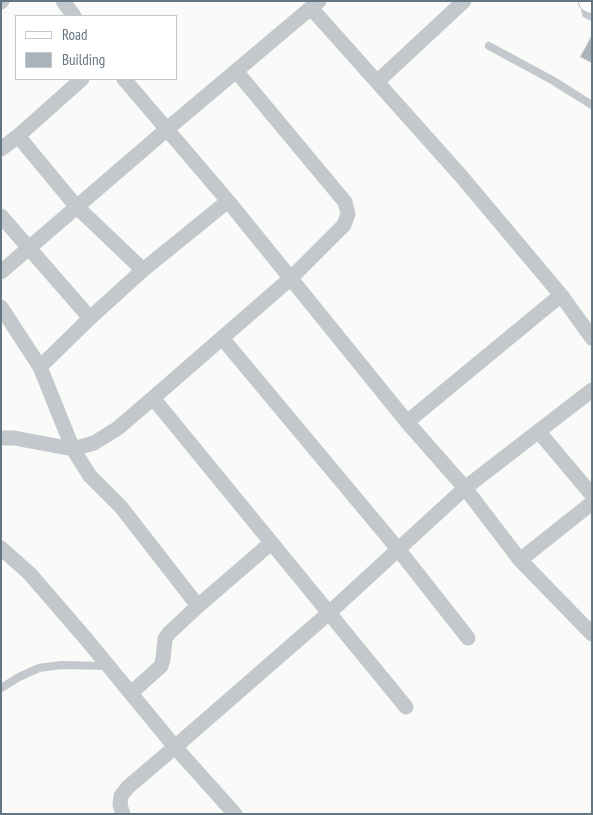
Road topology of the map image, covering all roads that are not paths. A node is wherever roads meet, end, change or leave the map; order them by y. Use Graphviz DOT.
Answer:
graph roads {
  1 [pos="63,1"];
  2 [pos="464,1"];
  3 [pos="584,1"];
  4 [pos="315,4"];
  5 [pos="73,15"];
  6 [pos="592,17"];
  7 [pos="489,46"];
  8 [pos="236,71"];
  9 [pos="81,80"];
  10 [pos="125,80"];
  11 [pos="378,81"];
  12 [pos="592,105"];
  13 [pos="166,130"];
  14 [pos="18,136"];
  15 [pos="1,149"];
  16 [pos="228,201"];
  17 [pos="76,206"];
  18 [pos="1,216"];
  19 [pos="28,248"];
  20 [pos="143,270"];
  21 [pos="1,272"];
  22 [pos="291,278"];
  23 [pos="561,295"];
  24 [pos="1,307"];
  25 [pos="90,318"];
  26 [pos="222,338"];
  27 [pos="592,338"];
  28 [pos="40,367"];
  29 [pos="592,390"];
  30 [pos="153,398"];
  31 [pos="407,422"];
  32 [pos="539,432"];
  33 [pos="1,438"];
  34 [pos="73,449"];
  35 [pos="465,488"];
  36 [pos="592,495"];
  37 [pos="592,503"];
  38 [pos="271,543"];
  39 [pos="1,548"];
  40 [pos="398,549"];
  41 [pos="520,560"];
  42 [pos="198,606"];
  43 [pos="330,612"];
  44 [pos="592,634"];
  45 [pos="468,638"];
  46 [pos="109,666"];
  47 [pos="1,688"];
  48 [pos="131,693"];
  49 [pos="406,707"];
  50 [pos="174,747"];
  51 [pos="123,814"];
  52 [pos="235,814"];
  1 -- 5 [label="street"];
  2 -- 11 [label="street"];
  3 -- 6 [label="lane"];
  4 -- 8 [label="street"];
  4 -- 11 [label="street"];
  7 -- 12 [label="lane"];
  8 -- 13 [label="street"];
  8 -- 22 [label="street"];
  9 -- 14 [label="street"];
  10 -- 13 [label="street"];
  11 -- 23 [label="street"];
  13 -- 16 [label="street"];
  13 -- 17 [label="street"];
  14 -- 15 [label="street"];
  14 -- 17 [label="street"];
  16 -- 20 [label="street"];
  16 -- 22 [label="street"];
  17 -- 19 [label="street"];
  17 -- 20 [label="street"];
  18 -- 19 [label="street"];
  19 -- 21 [label="street"];
  19 -- 25 [label="street"];
  20 -- 25 [label="street"];
  22 -- 26 [label="street"];
  22 -- 31 [label="street"];
  23 -- 27 [label="street"];
  23 -- 31 [label="street"];
  24 -- 28 [label="street"];
  25 -- 28 [label="street"];
  26 -- 30 [label="street"];
  26 -- 40 [label="street"];
  28 -- 34 [label="street"];
  29 -- 32 [label="street"];
  30 -- 34 [label="street"];
  30 -- 38 [label="street"];
  31 -- 35 [label="street"];
  32 -- 35 [label="street"];
  32 -- 36 [label="street"];
  33 -- 34 [label="street"];
  34 -- 42 [label="street"];
  35 -- 40 [label="street"];
  35 -- 41 [label="street"];
  37 -- 41 [label="street"];
  38 -- 42 [label="street"];
  38 -- 43 [label="street"];
  39 -- 46 [label="street"];
  40 -- 43 [label="street"];
  40 -- 45 [label="street"];
  41 -- 44 [label="street"];
  42 -- 48 [label="street"];
  43 -- 49 [label="street"];
  43 -- 50 [label="street"];
  46 -- 47 [label="lane"];
  46 -- 48 [label="street"];
  48 -- 50 [label="street"];
  50 -- 51 [label="street"];
  50 -- 52 [label="street"];
}
